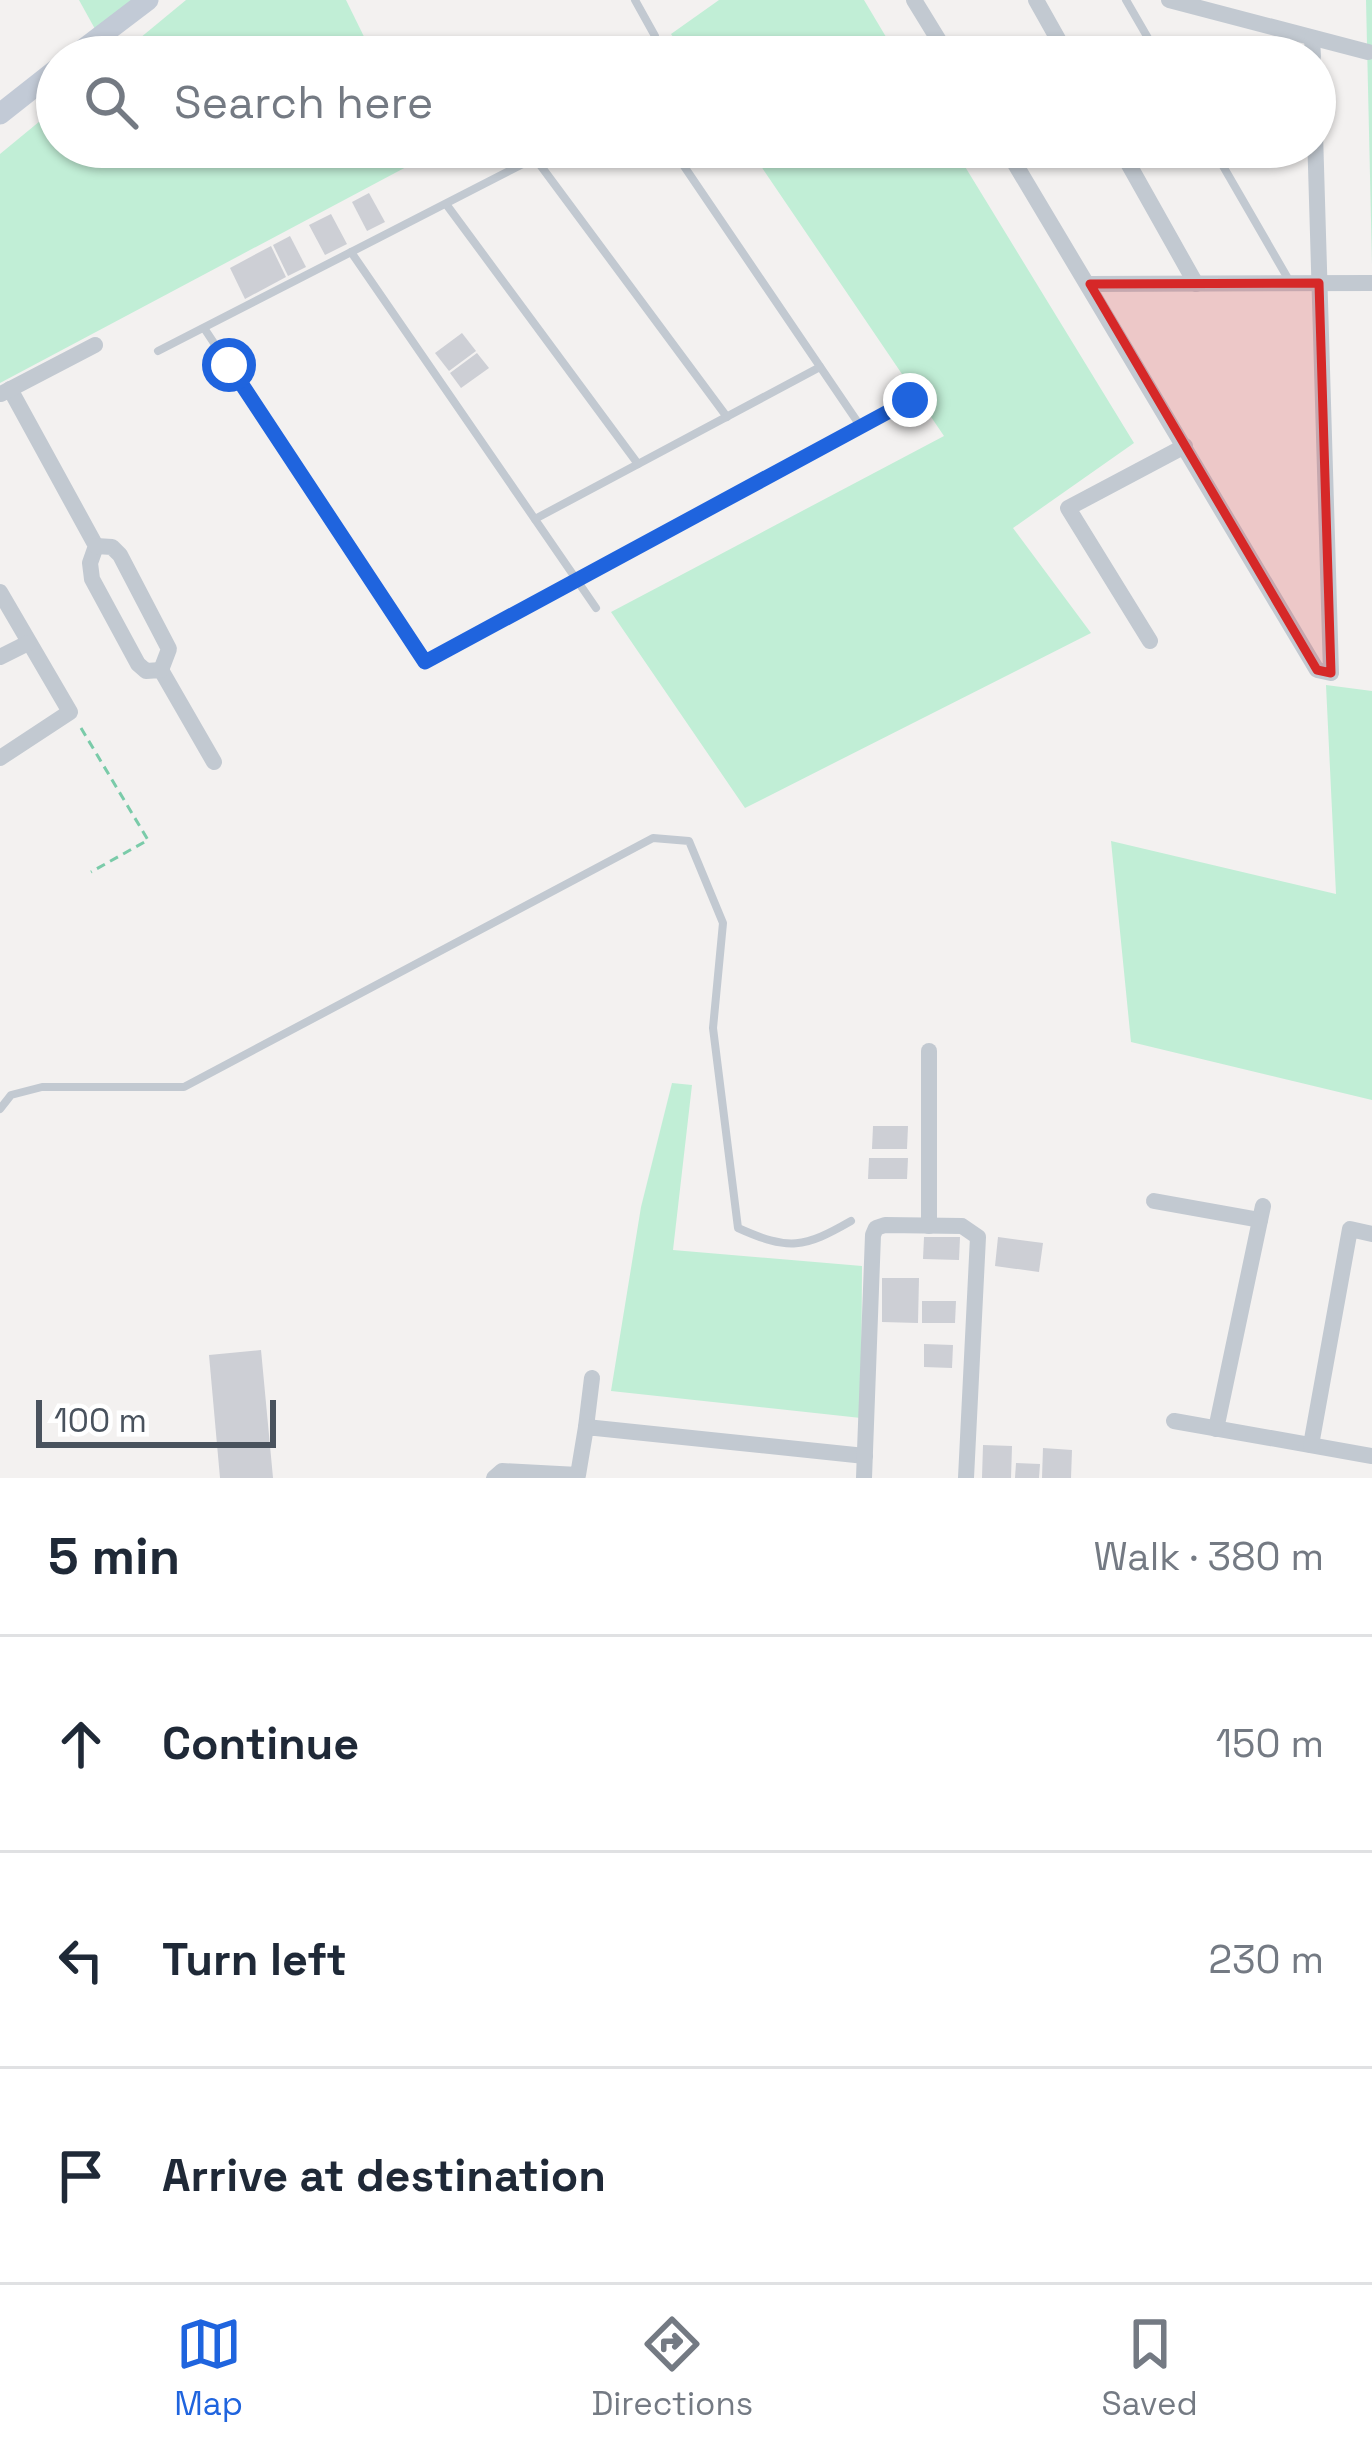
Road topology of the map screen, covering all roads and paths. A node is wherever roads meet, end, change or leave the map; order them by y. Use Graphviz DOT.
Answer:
graph roads {
  1 [pos="148,0"];
  2 [pos="634,0"];
  3 [pos="914,0"];
  4 [pos="1036,0"];
  5 [pos="1126,0"];
  6 [pos="1169,0"];
  7 [pos="101,36"];
  8 [pos="655,36"];
  9 [pos="936,36"];
  10 [pos="1056,36"];
  11 [pos="1147,36"];
  12 [pos="1276,36"];
  13 [pos="1336,50"];
  14 [pos="1368,52"];
  15 [pos="36,86"];
  16 [pos="0,114"];
  17 [pos="516,168"];
  18 [pos="543,168"];
  19 [pos="685,168"];
  20 [pos="1018,168"];
  21 [pos="1131,168"];
  22 [pos="1223,168"];
  23 [pos="1316,168"];
  24 [pos="446,204"];
  25 [pos="351,252"];
  26 [pos="1291,283"];
  27 [pos="1319,283"];
  28 [pos="1372,283"];
  29 [pos="1090,284"];
  30 [pos="1196,284"];
  31 [pos="204,328"];
  32 [pos="95,345"];
  33 [pos="158,351"];
  34 [pos="820,367"];
  35 [pos="5,392"];
  36 [pos="910,400"];
  37 [pos="727,417"];
  38 [pos="860,428"];
  39 [pos="1185,446"];
  40 [pos="638,464"];
  41 [pos="535,519"];
  42 [pos="96,546"];
  43 [pos="577,580"];
  44 [pos="0,592"];
  45 [pos="596,608"];
  46 [pos="1150,641"];
  47 [pos="28,643"];
  48 [pos="0,657"];
  49 [pos="161,670"];
  50 [pos="70,712"];
  51 [pos="0,758"];
  52 [pos="214,762"];
  53 [pos="91,872"];
  54 [pos="929,1051"];
  55 [pos="0,1109"];
  56 [pos="1154,1201"];
  57 [pos="851,1221"];
  58 [pos="929,1226"];
  59 [pos="1372,1234"];
  60 [pos="592,1378"];
  61 [pos="1174,1421"];
  62 [pos="586,1426"];
  63 [pos="1216,1429"];
  64 [pos="1311,1445"];
  65 [pos="865,1456"];
  66 [pos="1372,1456"];
  67 [pos="494,1478"];
  68 [pos="864,1478"];
  69 [pos="966,1478"];
  1 -- 7 [label="street"];
  2 -- 8 [label="lane"];
  3 -- 9 [label="street"];
  4 -- 10 [label="street"];
  5 -- 11 [label="lane"];
  6 -- 12 [label="street"];
  13 -- 14 [label="street"];
  15 -- 16 [label="street"];
  17 -- 24 [label="lane"];
  18 -- 37 [label="lane"];
  19 -- 34 [label="lane"];
  20 -- 29 [label="street"];
  21 -- 30 [label="street"];
  22 -- 26 [label="lane"];
  23 -- 27 [label="street"];
  24 -- 25 [label="lane"];
  24 -- 40 [label="lane"];
  25 -- 31 [label="lane"];
  25 -- 41 [label="lane"];
  26 -- 27 [label="street"];
  26 -- 30 [label="street"];
  27 -- 28 [label="street"];
  27 -- 39 [label="street"];
  29 -- 30 [label="street"];
  29 -- 39 [label="street"];
  31 -- 33 [label="lane"];
  31 -- 43 [label="lane"];
  32 -- 35 [label="street"];
  34 -- 37 [label="lane"];
  34 -- 38 [label="lane"];
  35 -- 42 [label="street"];
  36 -- 38 [label="lane"];
  37 -- 40 [label="lane"];
  38 -- 43 [label="lane"];
  39 -- 46 [label="street"];
  40 -- 41 [label="lane"];
  41 -- 43 [label="lane"];
  42 -- 49 [label="street"];
  42 -- 49 [label="street"];
  43 -- 45 [label="lane"];
  44 -- 47 [label="street"];
  47 -- 48 [label="street"];
  47 -- 50 [label="street"];
  49 -- 52 [label="street"];
  50 -- 51 [label="street"];
  50 -- 53 [label="path"];
  54 -- 58 [label="street"];
  55 -- 57 [label="lane"];
  56 -- 63 [label="street"];
  58 -- 65 [label="street"];
  58 -- 69 [label="street"];
  59 -- 64 [label="street"];
  60 -- 62 [label="street"];
  61 -- 63 [label="street"];
  62 -- 65 [label="street"];
  62 -- 67 [label="street"];
  63 -- 64 [label="street"];
  64 -- 66 [label="street"];
  65 -- 68 [label="street"];
}
